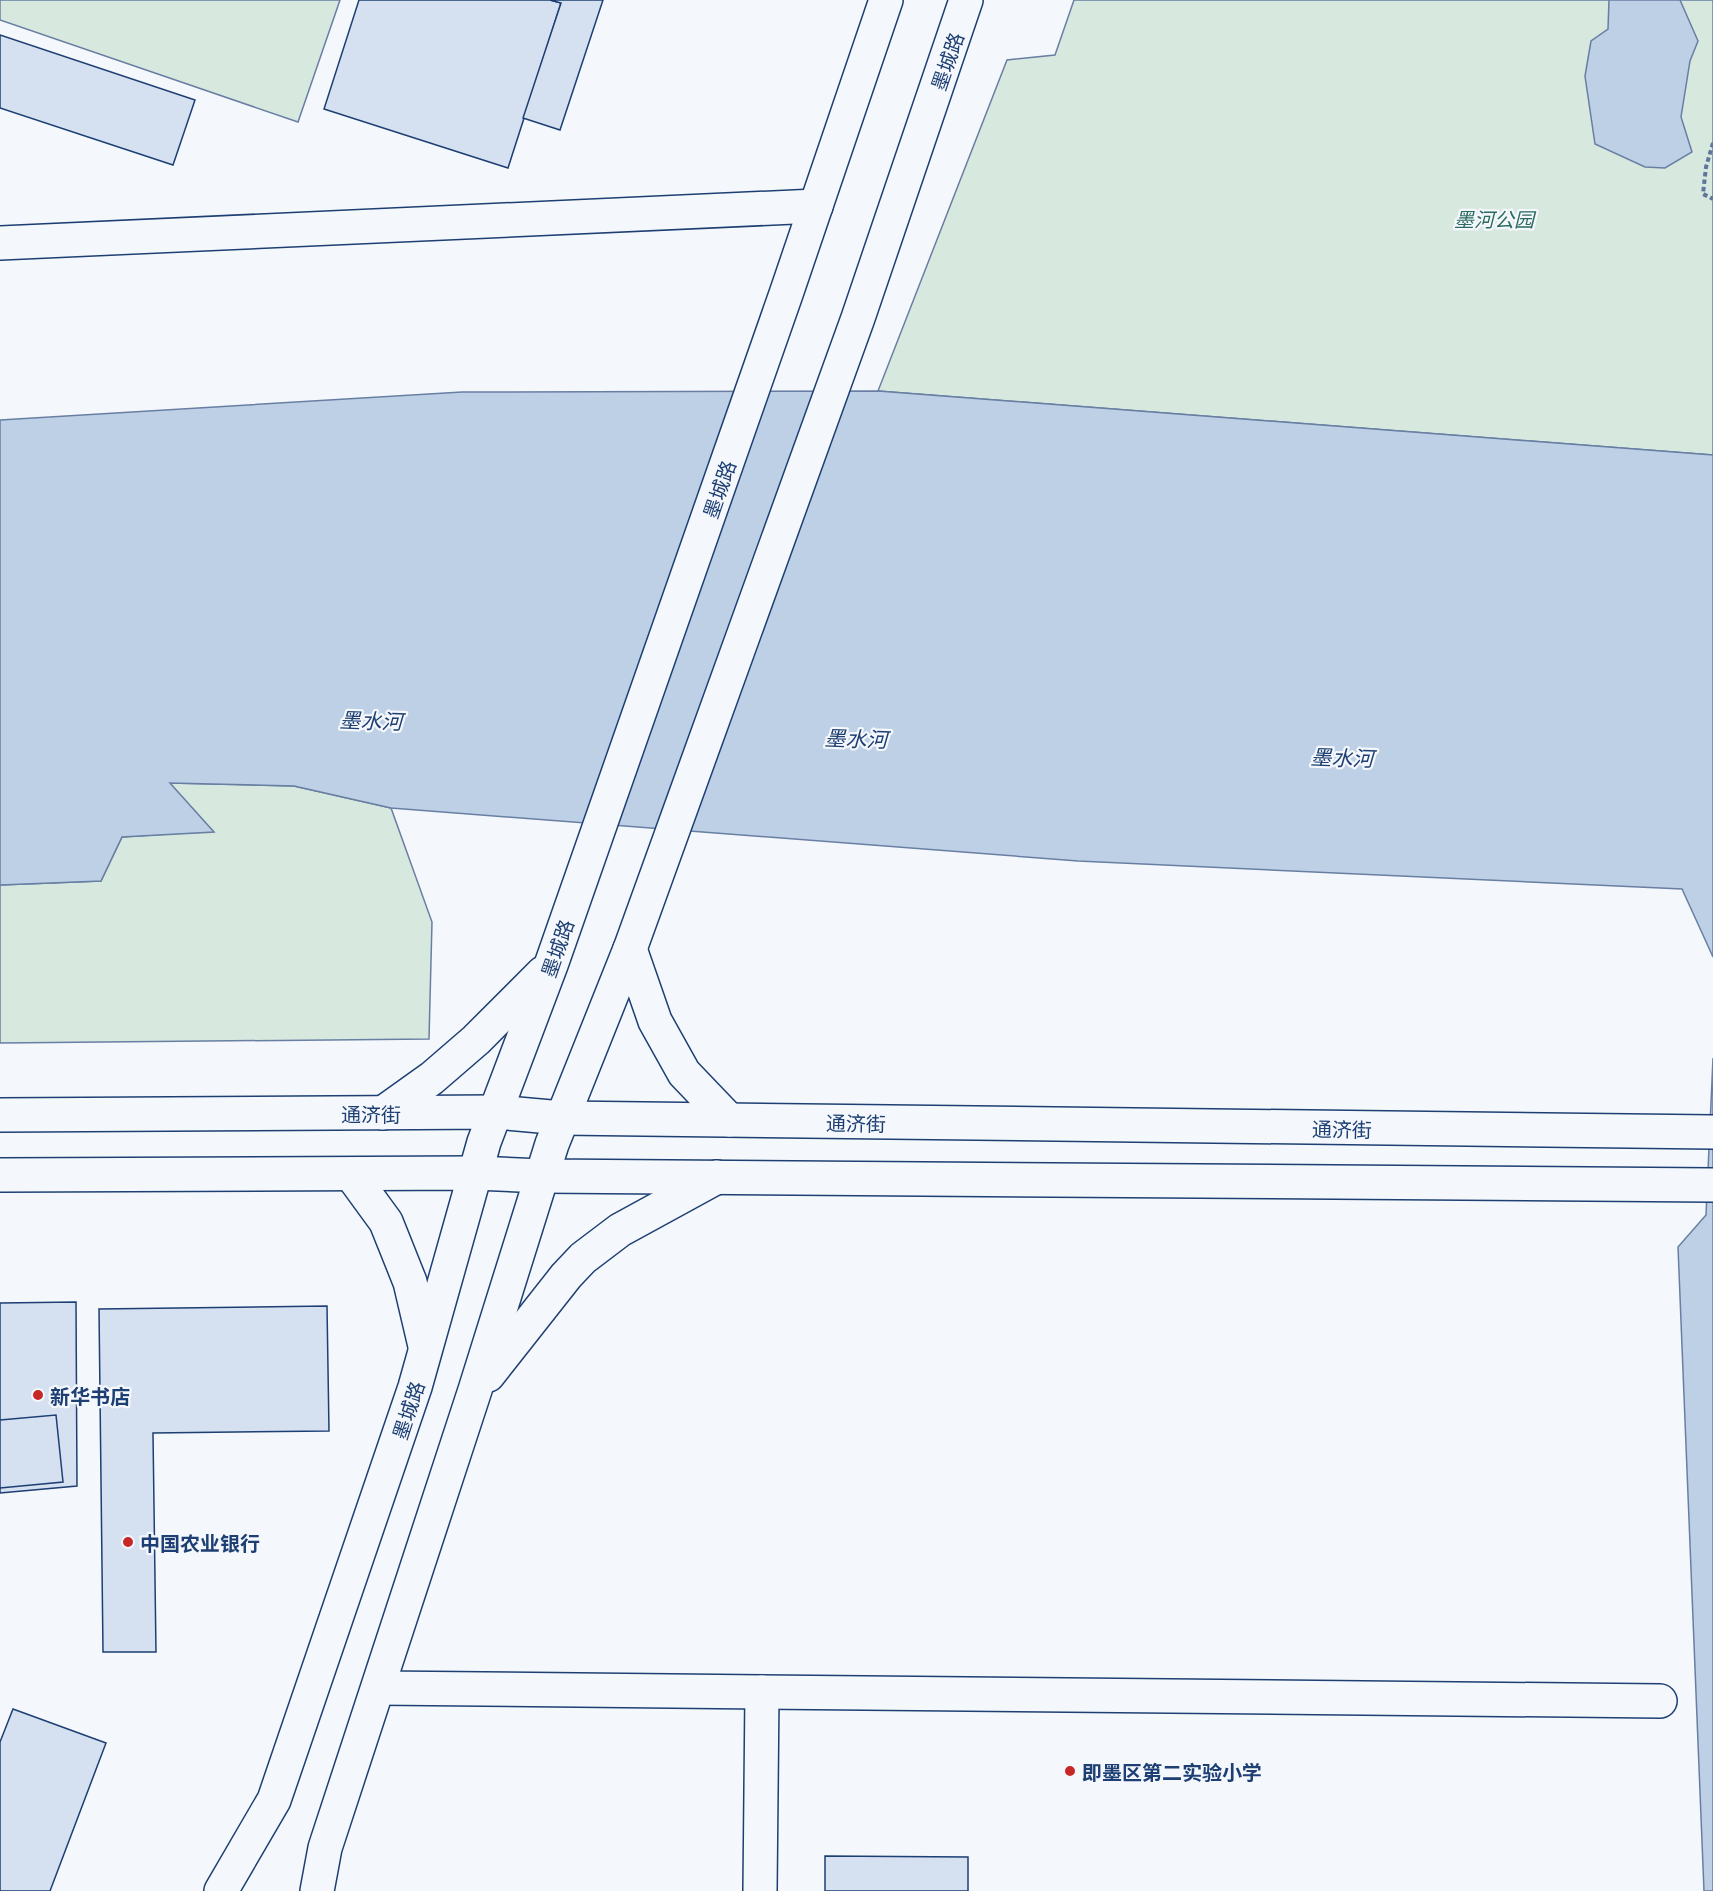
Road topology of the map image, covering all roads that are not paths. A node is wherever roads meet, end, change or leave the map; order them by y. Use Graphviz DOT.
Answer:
graph roads {
  1 [pos="886,0"];
  2 [pos="966,0"];
  3 [pos="816,206"];
  4 [pos="0,243"];
  5 [pos="630,949"];
  6 [pos="551,965"];
  7 [pos="496,1112"];
  8 [pos="383,1113"];
  9 [pos="0,1115"];
  10 [pos="562,1118"];
  11 [pos="729,1120"];
  12 [pos="1698,1132"];
  13 [pos="475,1173"];
  14 [pos="351,1174"];
  15 [pos="0,1175"];
  16 [pos="542,1176"];
  17 [pos="717,1177"];
  18 [pos="1699,1185"];
  19 [pos="426,1348"];
  20 [pos="475,1390"];
  21 [pos="378,1688"];
  22 [pos="762,1692"];
  23 [pos="1660,1701"];
  24 [pos="221,1891"];
  25 [pos="317,1891"];
  26 [pos="760,1891"];
  1 -- 3 [label="main road, 墨城路"];
  2 -- 5 [label="main road, 墨城路"];
  3 -- 4 [label="main road"];
  3 -- 6 [label="main road, 墨城路"];
  5 -- 10 [label="main road, 墨城路"];
  5 -- 11 [label="main road"];
  6 -- 7 [label="main road, 墨城路"];
  6 -- 8 [label="main road"];
  7 -- 8 [label="main road, 通济街"];
  7 -- 10 [label="main road, 通济街"];
  7 -- 13 [label="main road, 墨城路"];
  8 -- 9 [label="main road, 通济街"];
  10 -- 11 [label="main road, 通济街"];
  10 -- 16 [label="main road, 墨城路"];
  11 -- 12 [label="main road, 通济街"];
  13 -- 14 [label="main road"];
  13 -- 16 [label="main road"];
  13 -- 19 [label="main road, 墨城路"];
  14 -- 15 [label="main road"];
  14 -- 19 [label="main road"];
  16 -- 17 [label="main road"];
  16 -- 20 [label="main road, 墨城路"];
  17 -- 18 [label="main road"];
  17 -- 20 [label="main road"];
  19 -- 24 [label="main road, 墨城路"];
  20 -- 21 [label="main road, 墨城路"];
  21 -- 22 [label="main road"];
  21 -- 25 [label="main road, 墨城路"];
  22 -- 23 [label="main road"];
  22 -- 26 [label="main road"];
}
